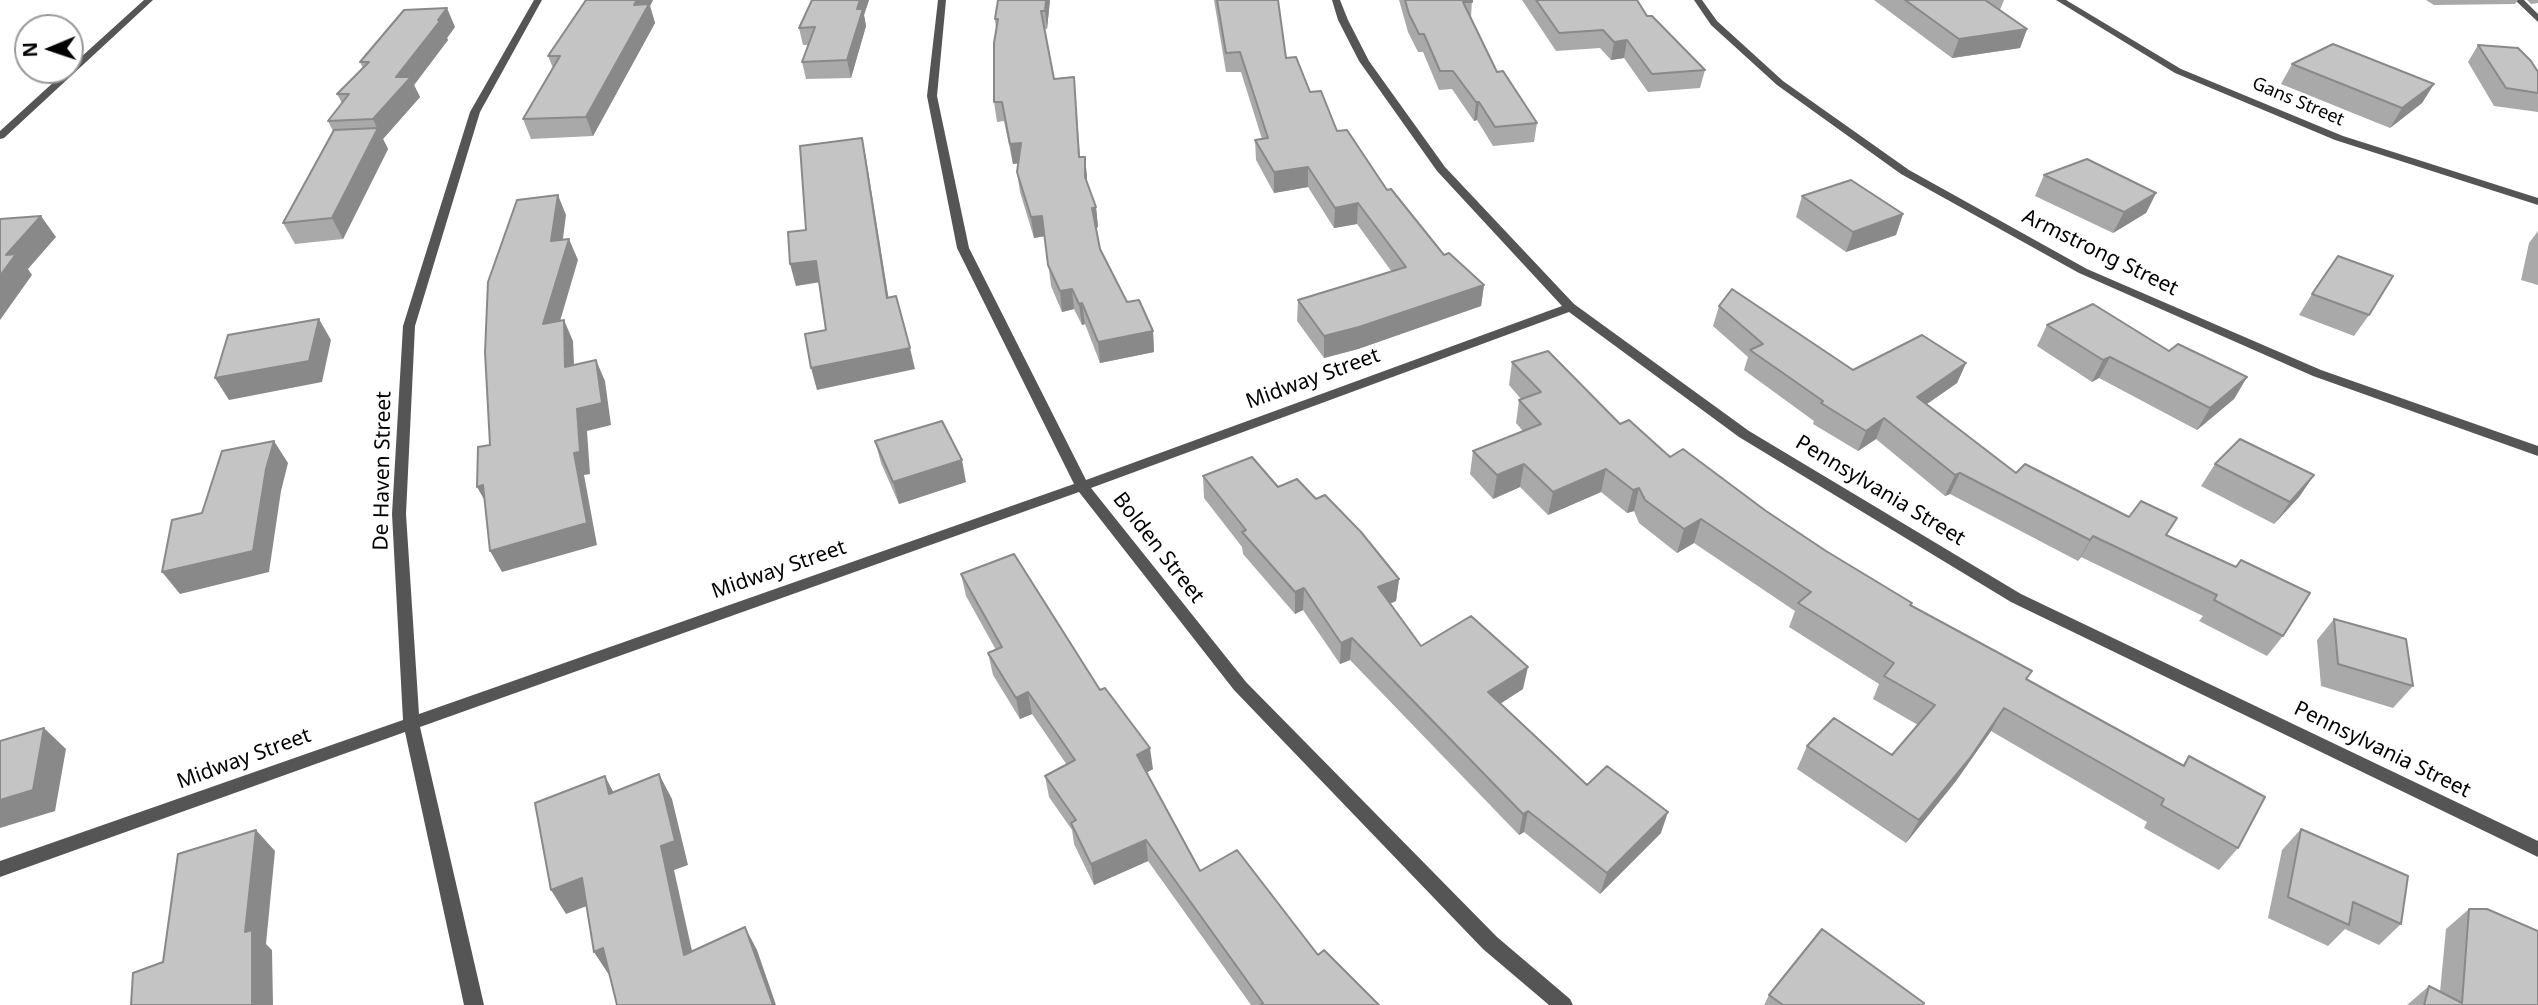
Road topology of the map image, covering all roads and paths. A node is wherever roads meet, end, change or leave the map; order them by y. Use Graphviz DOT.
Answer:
graph roads {
  1 [pos="149,0"];
  2 [pos="538,0"];
  3 [pos="942,0"];
  4 [pos="1336,0"];
  5 [pos="1698,0"];
  6 [pos="2060,0"];
  7 [pos="2519,0"];
  8 [pos="2538,19"];
  9 [pos="0,136"];
  10 [pos="2538,202"];
  11 [pos="1570,307"];
  12 [pos="2538,451"];
  13 [pos="1083,486"];
  14 [pos="411,721"];
  15 [pos="2538,849"];
  16 [pos="0,869"];
  17 [pos="474,1005"];
  18 [pos="1563,1005"];
  1 -- 9 [label="street"];
  2 -- 14 [label="street, De Haven Street"];
  3 -- 13 [label="street, Bolden Street"];
  4 -- 11 [label="street, Pennsylvania Street"];
  5 -- 12 [label="street, Armstrong Street"];
  6 -- 10 [label="street, Gans Street"];
  7 -- 8 [label="street"];
  11 -- 13 [label="street, Midway Street"];
  11 -- 15 [label="street, Pennsylvania Street"];
  13 -- 14 [label="street, Midway Street"];
  13 -- 18 [label="street, Bolden Street"];
  14 -- 16 [label="street, Midway Street"];
  14 -- 17 [label="street, De Haven Street"];
}
